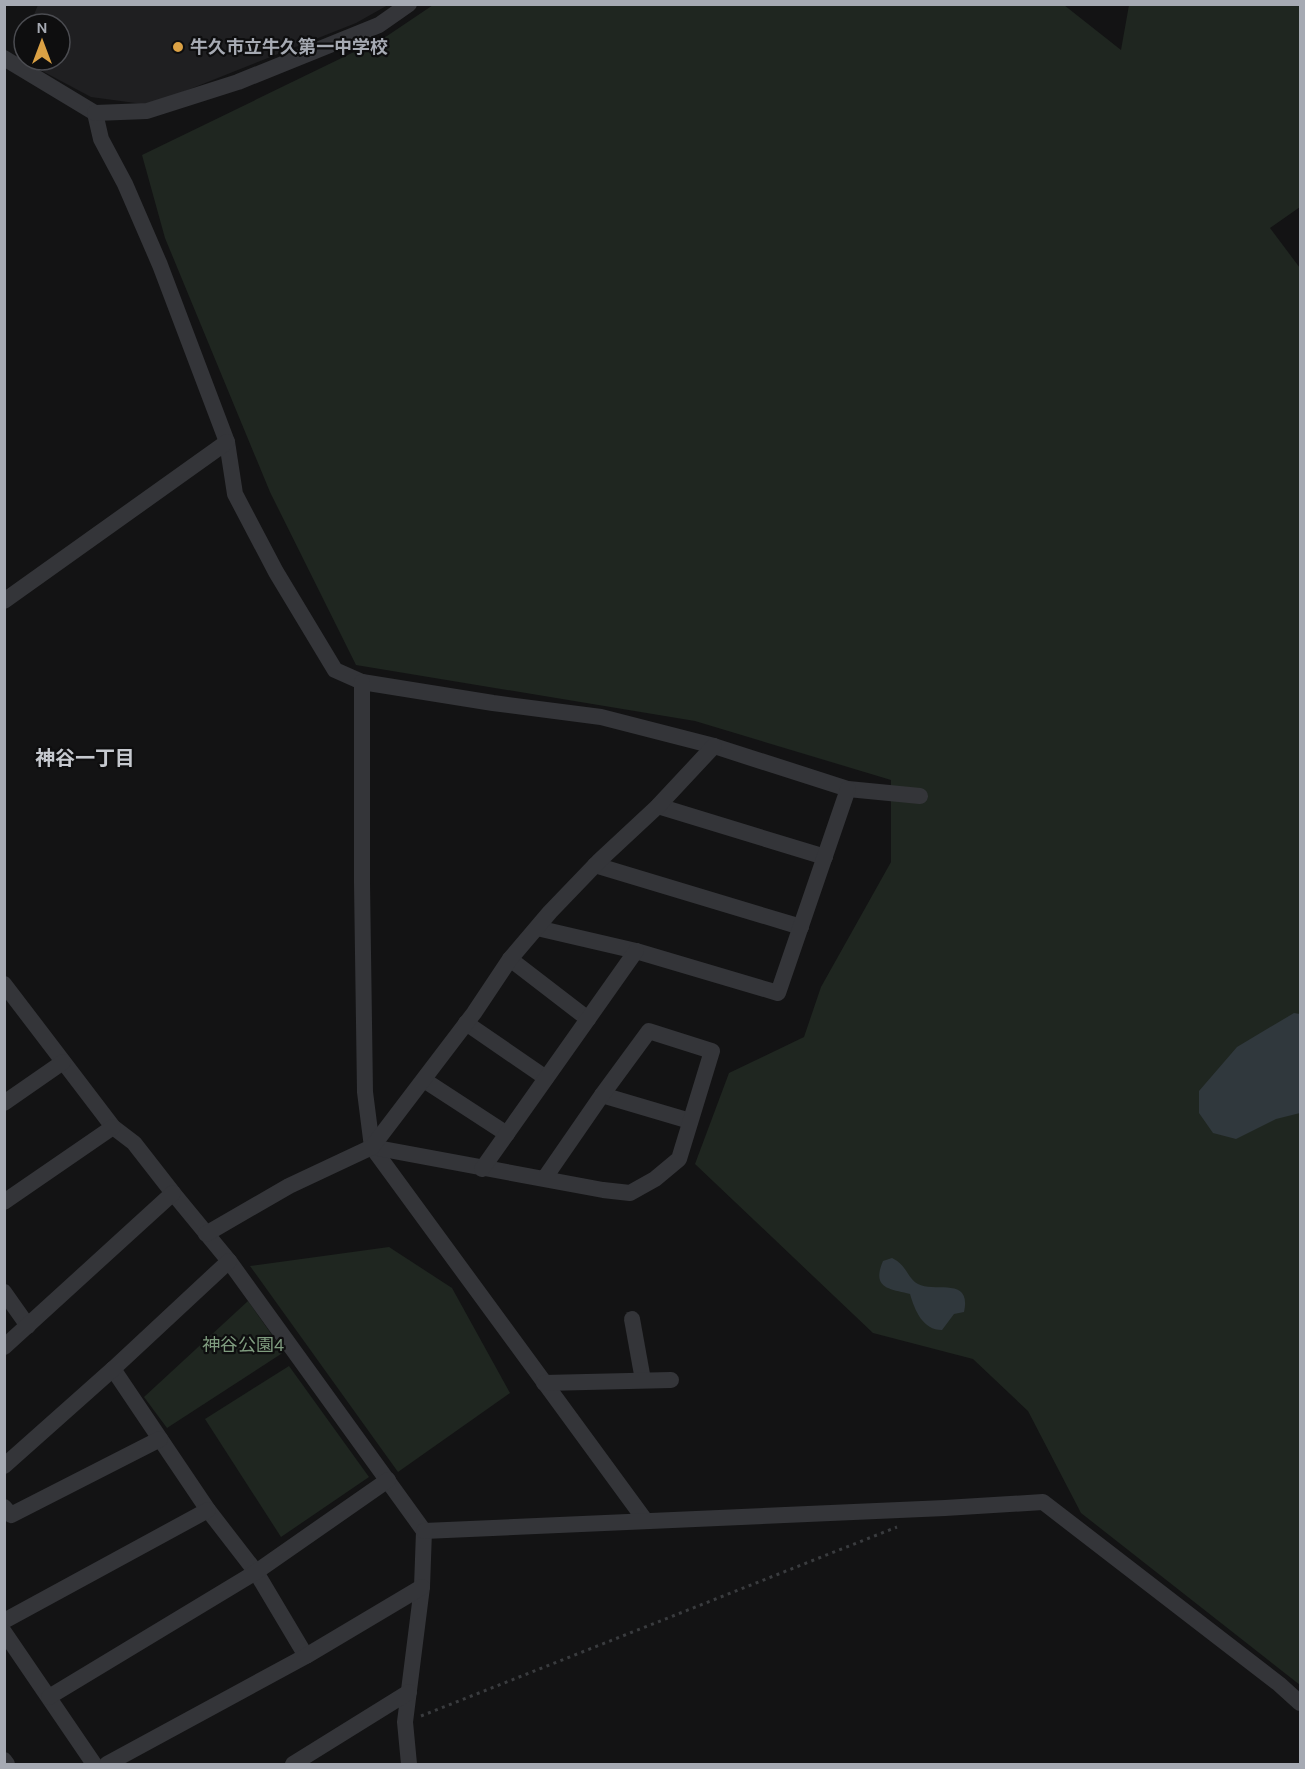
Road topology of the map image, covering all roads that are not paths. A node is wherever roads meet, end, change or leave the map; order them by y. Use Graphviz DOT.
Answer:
graph roads {
  1 [pos="409,4"];
  2 [pos="4,58"];
  3 [pos="95,113"];
  4 [pos="227,442"];
  5 [pos="4,601"];
  6 [pos="362,682"];
  7 [pos="714,746"];
  8 [pos="848,789"];
  9 [pos="920,796"];
  10 [pos="658,807"];
  11 [pos="825,857"];
  12 [pos="596,865"];
  13 [pos="801,927"];
  14 [pos="537,928"];
  15 [pos="636,951"];
  16 [pos="510,959"];
  17 [pos="8,994"];
  18 [pos="588,1019"];
  19 [pos="466,1023"];
  20 [pos="63,1062"];
  21 [pos="546,1078"];
  22 [pos="424,1080"];
  23 [pos="602,1095"];
  24 [pos="4,1103"];
  25 [pos="690,1121"];
  26 [pos="113,1127"];
  27 [pos="507,1134"];
  28 [pos="372,1148"];
  29 [pos="482,1168"];
  30 [pos="544,1179"];
  31 [pos="173,1193"];
  32 [pos="4,1202"];
  33 [pos="206,1234"];
  34 [pos="229,1261"];
  35 [pos="4,1292"];
  36 [pos="632,1319"];
  37 [pos="28,1326"];
  38 [pos="4,1347"];
  39 [pos="113,1369"];
  40 [pos="643,1380"];
  41 [pos="671,1380"];
  42 [pos="544,1383"];
  43 [pos="160,1439"];
  44 [pos="4,1466"];
  45 [pos="388,1480"];
  46 [pos="4,1507"];
  47 [pos="208,1510"];
  48 [pos="645,1520"];
  49 [pos="424,1531"];
  50 [pos="256,1572"];
  51 [pos="422,1587"];
  52 [pos="4,1622"];
  53 [pos="4,1632"];
  54 [pos="306,1656"];
  55 [pos="409,1692"];
  56 [pos="48,1697"];
  57 [pos="1300,1703"];
  58 [pos="4,1760"];
  59 [pos="7,1764"];
  60 [pos="94,1764"];
  61 [pos="107,1764"];
  62 [pos="293,1764"];
  63 [pos="409,1764"];
  1 -- 3 [label="street"];
  2 -- 3 [label="street"];
  3 -- 4 [label="street"];
  4 -- 5 [label="street"];
  4 -- 6 [label="street"];
  6 -- 7 [label="street"];
  6 -- 28 [label="street"];
  7 -- 8 [label="street"];
  7 -- 10 [label="street"];
  8 -- 9 [label="street"];
  8 -- 11 [label="street"];
  10 -- 11 [label="street"];
  10 -- 12 [label="street"];
  11 -- 13 [label="street"];
  12 -- 13 [label="street"];
  12 -- 14 [label="street"];
  13 -- 15 [label="street"];
  14 -- 15 [label="street"];
  14 -- 16 [label="street"];
  15 -- 18 [label="street"];
  16 -- 18 [label="street"];
  16 -- 19 [label="street"];
  17 -- 20 [label="street"];
  18 -- 21 [label="street"];
  19 -- 21 [label="street"];
  19 -- 22 [label="street"];
  20 -- 24 [label="street"];
  20 -- 26 [label="street"];
  21 -- 27 [label="street"];
  22 -- 27 [label="street"];
  22 -- 28 [label="street"];
  23 -- 25 [label="street"];
  23 -- 25 [label="street"];
  23 -- 30 [label="street"];
  25 -- 30 [label="street"];
  26 -- 31 [label="street"];
  26 -- 32 [label="street"];
  27 -- 29 [label="street"];
  28 -- 29 [label="street"];
  28 -- 33 [label="street"];
  28 -- 42 [label="street"];
  29 -- 30 [label="street"];
  31 -- 33 [label="street"];
  31 -- 37 [label="street"];
  33 -- 34 [label="street"];
  34 -- 39 [label="street"];
  34 -- 45 [label="street"];
  35 -- 37 [label="street"];
  36 -- 40 [label="street"];
  37 -- 38 [label="street"];
  39 -- 43 [label="street"];
  39 -- 44 [label="street"];
  40 -- 41 [label="street"];
  40 -- 42 [label="street"];
  42 -- 48 [label="street"];
  43 -- 46 [label="street"];
  43 -- 47 [label="street"];
  45 -- 49 [label="street"];
  45 -- 50 [label="street"];
  47 -- 50 [label="street"];
  47 -- 52 [label="street"];
  48 -- 49 [label="street"];
  48 -- 57 [label="street"];
  49 -- 51 [label="street"];
  50 -- 54 [label="street"];
  50 -- 56 [label="street"];
  51 -- 54 [label="street"];
  51 -- 55 [label="street"];
  53 -- 56 [label="street"];
  54 -- 61 [label="street"];
  55 -- 62 [label="street"];
  55 -- 63 [label="street"];
  56 -- 60 [label="street"];
  58 -- 59 [label="street"];
}
